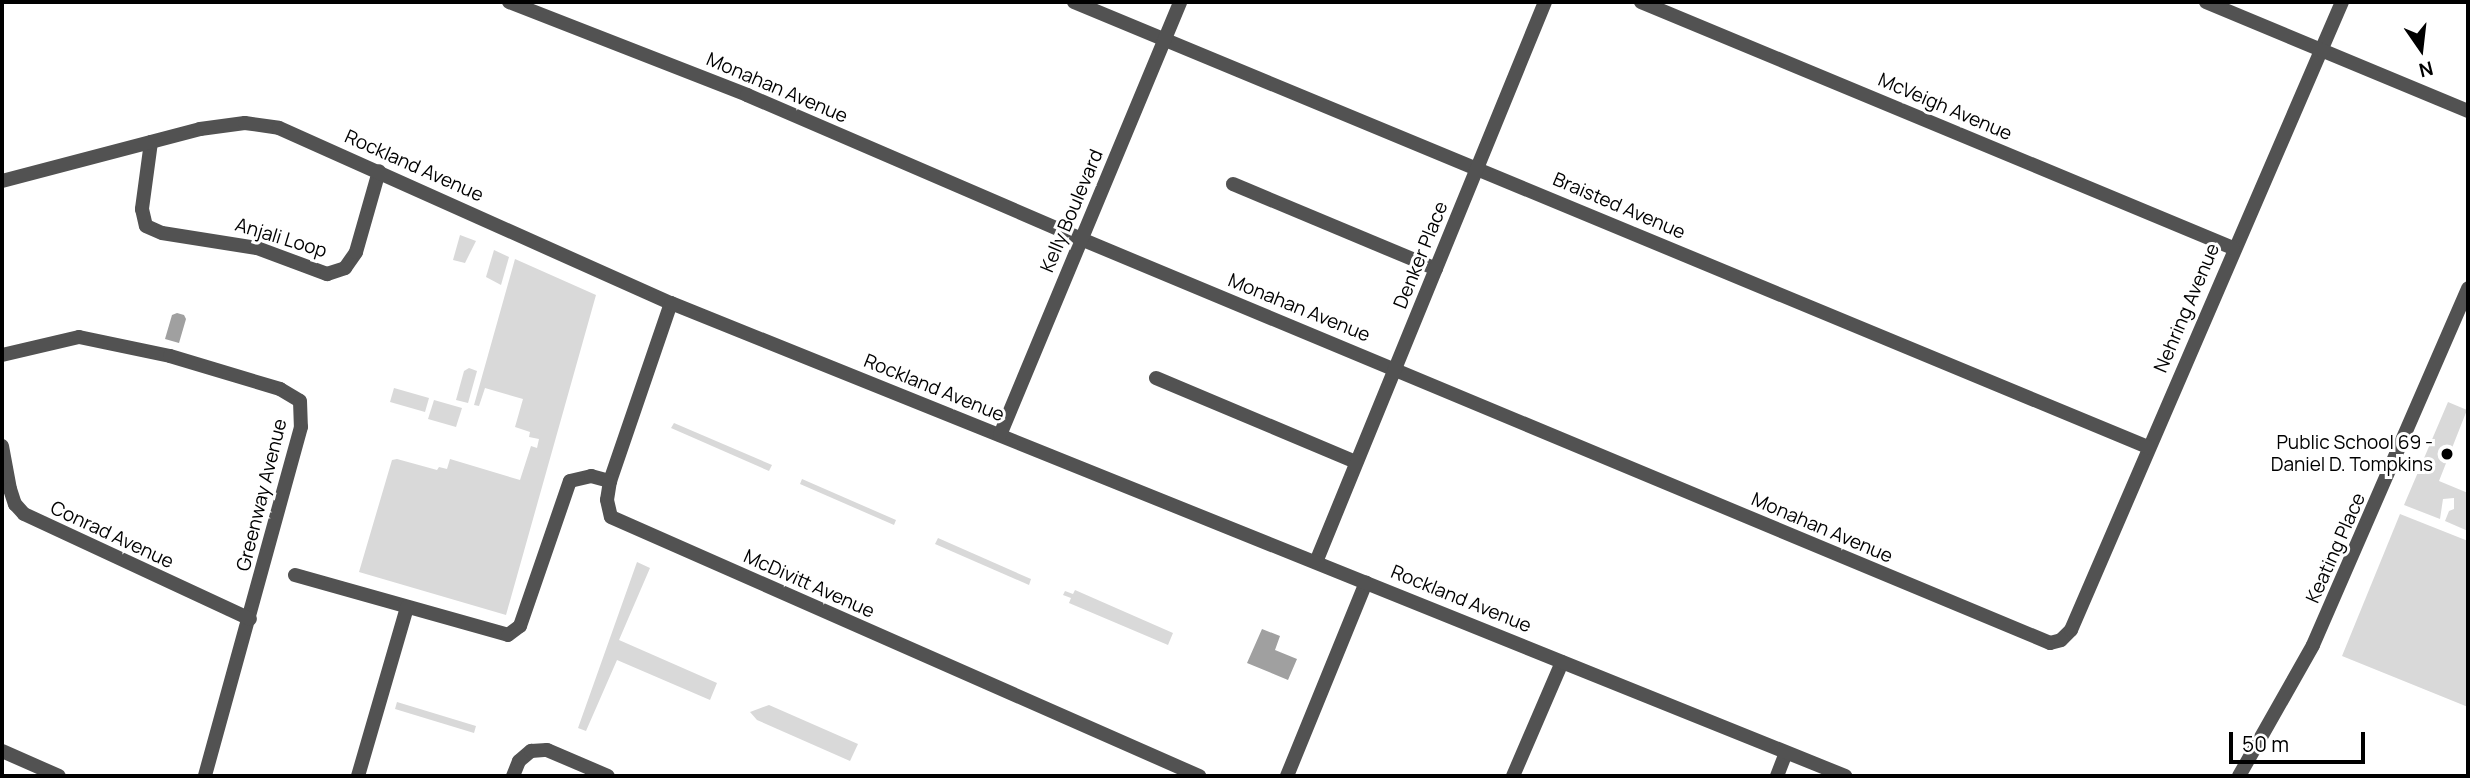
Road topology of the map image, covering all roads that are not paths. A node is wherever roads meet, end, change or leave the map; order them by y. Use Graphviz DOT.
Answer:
graph roads {
  1 [pos="509,2"];
  2 [pos="1074,2"];
  3 [pos="1180,2"];
  4 [pos="1545,2"];
  5 [pos="1641,2"];
  6 [pos="2206,2"];
  7 [pos="2342,2"];
  8 [pos="1165,39"];
  9 [pos="2320,49"];
  10 [pos="2468,111"];
  11 [pos="151,142"];
  12 [pos="1477,168"];
  13 [pos="379,171"];
  14 [pos="2,181"];
  15 [pos="1233,184"];
  16 [pos="1082,239"];
  17 [pos="2234,248"];
  18 [pos="1436,269"];
  19 [pos="2468,288"];
  20 [pos="671,303"];
  21 [pos="2,355"];
  22 [pos="1395,369"];
  23 [pos="1156,378"];
  24 [pos="1000,435"];
  25 [pos="2,446"];
  26 [pos="2148,447"];
  27 [pos="1356,462"];
  28 [pos="611,481"];
  29 [pos="1316,562"];
  30 [pos="295,575"];
  31 [pos="1366,582"];
  32 [pos="407,607"];
  33 [pos="250,619"];
  34 [pos="2071,630"];
  35 [pos="1562,662"];
  36 [pos="2,751"];
  37 [pos="1786,752"];
  38 [pos="59,776"];
  39 [pos="205,776"];
  40 [pos="358,776"];
  41 [pos="513,776"];
  42 [pos="608,776"];
  43 [pos="1199,776"];
  44 [pos="1287,776"];
  45 [pos="1513,776"];
  46 [pos="1777,776"];
  47 [pos="1845,776"];
  48 [pos="2239,776"];
  1 -- 16 [label="street, Monahan Avenue"];
  2 -- 8 [label="street, Braisted Avenue"];
  3 -- 8 [label="street, Kelly Boulevard"];
  4 -- 12 [label="street, Denker Place"];
  5 -- 17 [label="street, McVeigh Avenue"];
  6 -- 9 [label="street"];
  7 -- 9 [label="street, Nehring Avenue"];
  8 -- 12 [label="street, Braisted Avenue"];
  8 -- 16 [label="street, Kelly Boulevard"];
  9 -- 10 [label="street"];
  9 -- 17 [label="street, Nehring Avenue"];
  11 -- 13 [label="street, Rockland Avenue"];
  11 -- 13 [label="street, Anjali Loop"];
  11 -- 14 [label="street, Rockland Avenue"];
  12 -- 18 [label="street, Denker Place"];
  12 -- 26 [label="street, Braisted Avenue"];
  13 -- 20 [label="street, Rockland Avenue"];
  15 -- 18 [label="street"];
  16 -- 22 [label="street, Monahan Avenue"];
  16 -- 24 [label="street, Kelly Boulevard"];
  17 -- 26 [label="street, Nehring Avenue"];
  18 -- 22 [label="street, Denker Place"];
  19 -- 48 [label="street, Keating Place"];
  20 -- 24 [label="street, Rockland Avenue"];
  20 -- 28 [label="street, McDivitt Avenue"];
  21 -- 33 [label="street, Greenway Avenue"];
  22 -- 27 [label="street, Denker Place"];
  22 -- 34 [label="street, Monahan Avenue"];
  23 -- 27 [label="street"];
  24 -- 29 [label="street, Rockland Avenue"];
  25 -- 33 [label="street, Conrad Avenue"];
  26 -- 34 [label="street, Nehring Avenue"];
  27 -- 29 [label="street, Denker Place"];
  28 -- 32 [label="street"];
  28 -- 43 [label="street, McDivitt Avenue"];
  29 -- 31 [label="street, Rockland Avenue"];
  30 -- 32 [label="street"];
  31 -- 35 [label="street, Rockland Avenue"];
  31 -- 44 [label="street"];
  32 -- 40 [label="street"];
  33 -- 39 [label="street, Greenway Avenue"];
  35 -- 37 [label="street, Rockland Avenue"];
  35 -- 45 [label="street"];
  36 -- 38 [label="street"];
  37 -- 46 [label="street"];
  37 -- 47 [label="street, Rockland Avenue"];
  41 -- 42 [label="street"];
}
